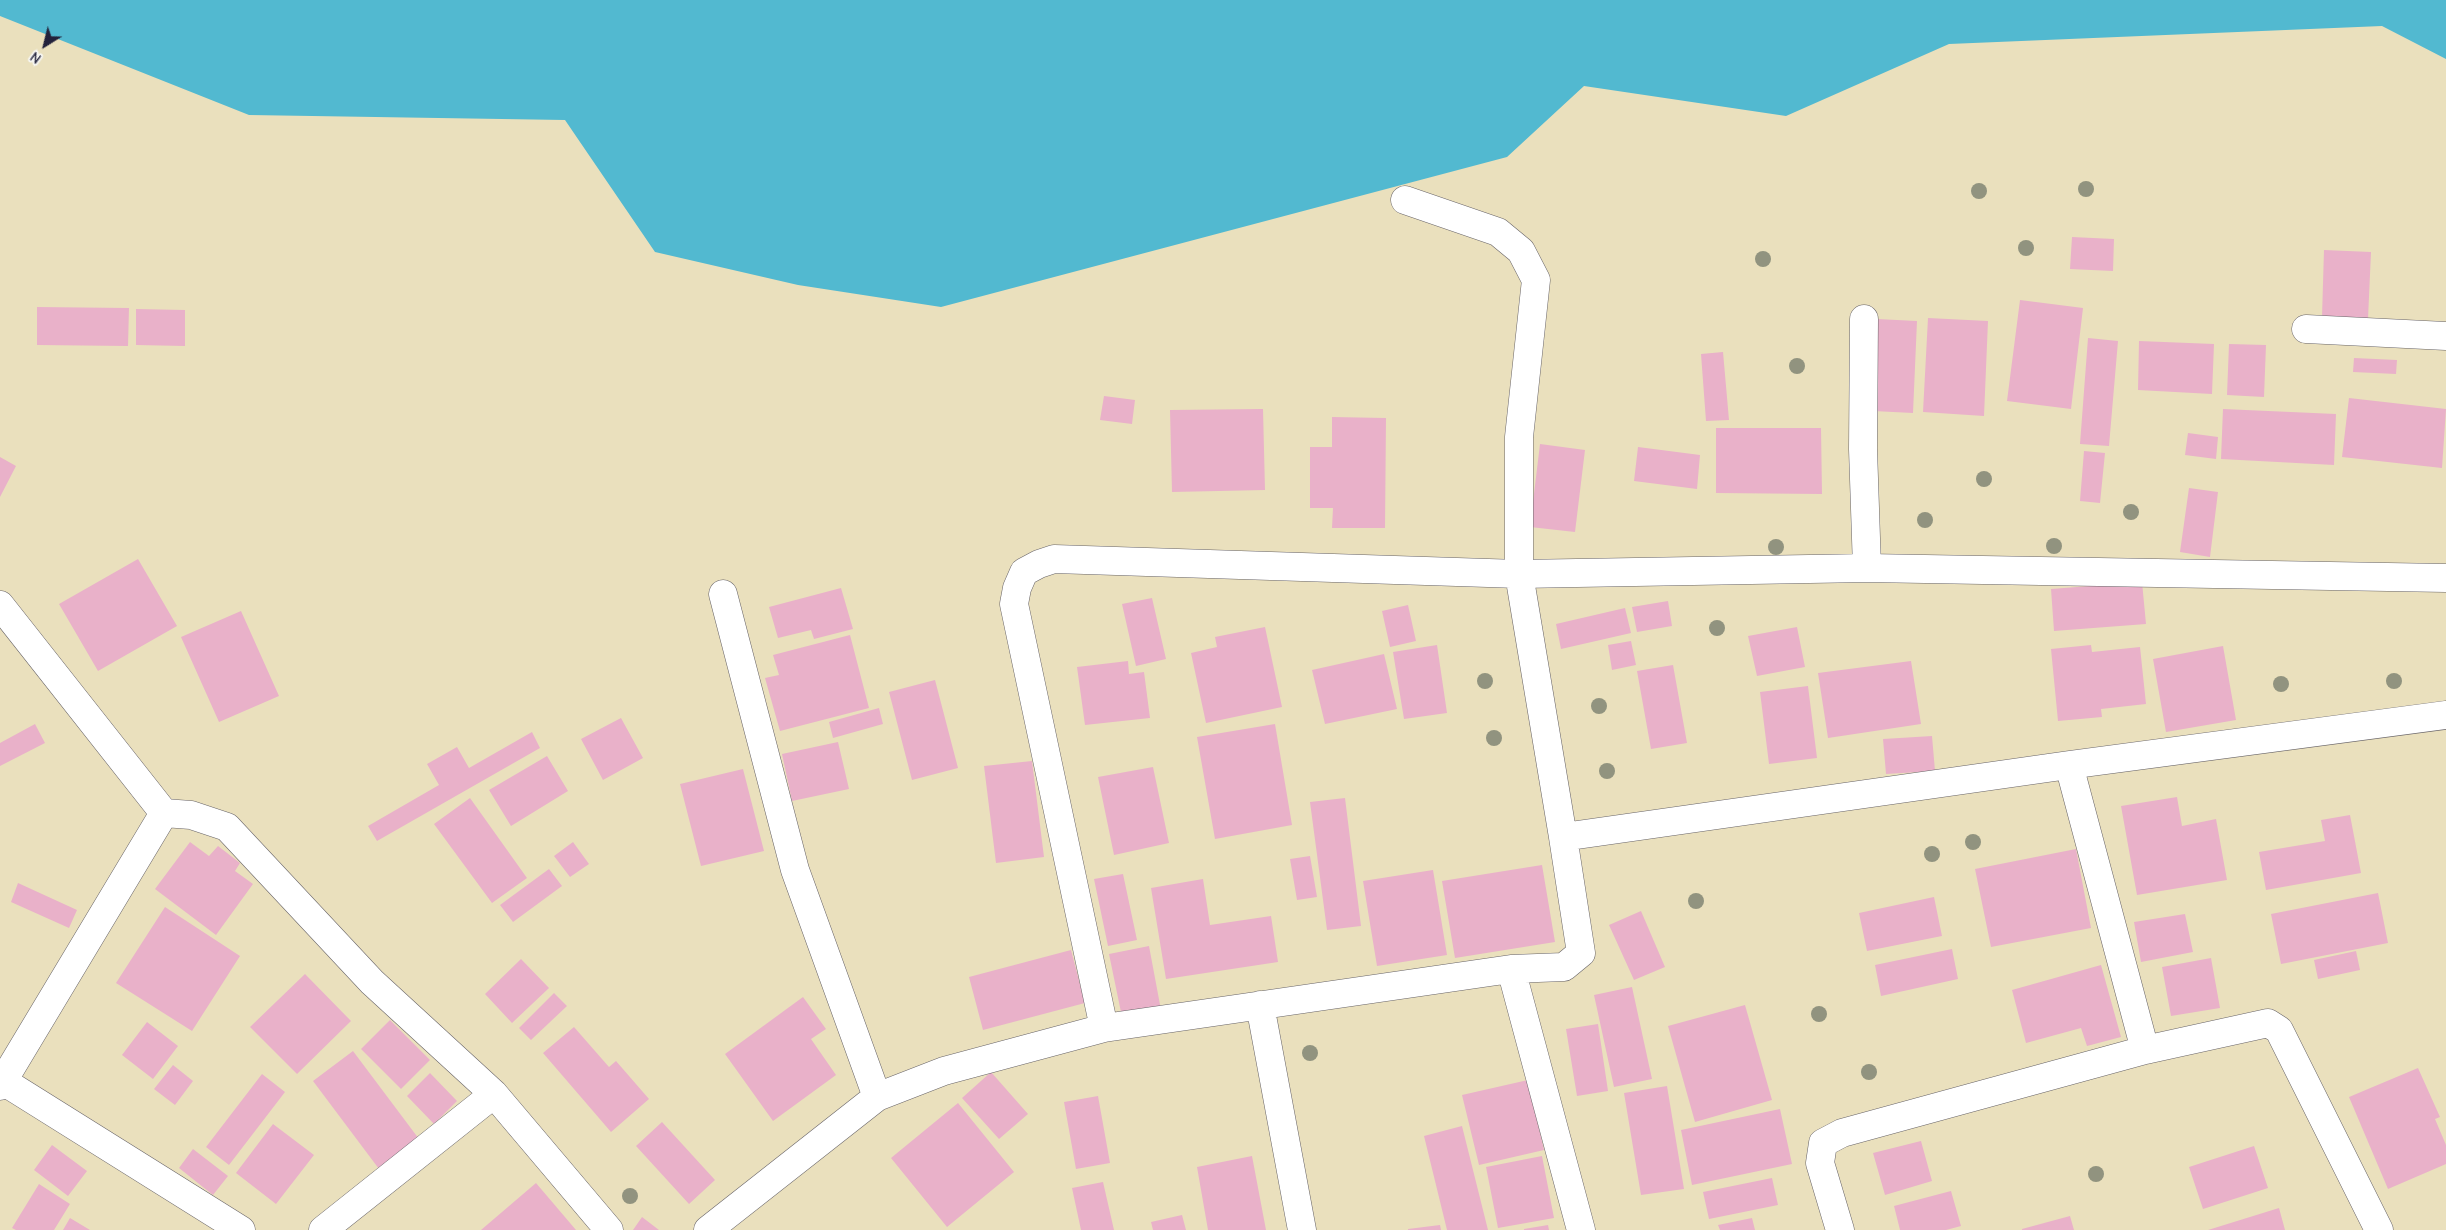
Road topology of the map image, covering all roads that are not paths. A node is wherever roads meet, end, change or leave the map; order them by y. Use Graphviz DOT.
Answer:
graph roads {
  1 [pos="1405,200"];
  2 [pos="1864,319"];
  3 [pos="2306,329"];
  4 [pos="2446,336"];
  5 [pos="1867,568"];
  6 [pos="1519,574"];
  7 [pos="2446,578"];
  8 [pos="723,594"];
  9 [pos="0,606"];
  10 [pos="2446,716"];
  11 [pos="2069,765"];
  12 [pos="164,813"];
  13 [pos="1563,837"];
  14 [pos="1511,969"];
  15 [pos="1260,1005"];
  16 [pos="1104,1028"];
  17 [pos="2145,1050"];
  18 [pos="2,1084"];
  19 [pos="494,1094"];
  20 [pos="877,1096"];
  21 [pos="208,1221"];
  22 [pos="241,1230"];
  23 [pos="323,1230"];
  24 [pos="609,1230"];
  25 [pos="708,1230"];
  26 [pos="1302,1230"];
  27 [pos="1581,1230"];
  28 [pos="1840,1230"];
  29 [pos="2379,1230"];
  1 -- 6 [label="street"];
  2 -- 5 [label="street"];
  3 -- 4 [label="street"];
  5 -- 6 [label="street"];
  5 -- 7 [label="street"];
  6 -- 13 [label="street"];
  6 -- 16 [label="street"];
  8 -- 20 [label="street"];
  9 -- 12 [label="street"];
  10 -- 11 [label="street"];
  11 -- 13 [label="street"];
  11 -- 17 [label="street"];
  12 -- 18 [label="street"];
  12 -- 19 [label="street"];
  13 -- 14 [label="street"];
  14 -- 15 [label="street"];
  14 -- 27 [label="street"];
  15 -- 16 [label="street"];
  15 -- 26 [label="street"];
  16 -- 20 [label="street"];
  17 -- 28 [label="street"];
  17 -- 29 [label="street"];
  18 -- 21 [label="street"];
  19 -- 23 [label="street"];
  19 -- 24 [label="street"];
  20 -- 25 [label="street"];
  21 -- 22 [label="street"];
}
